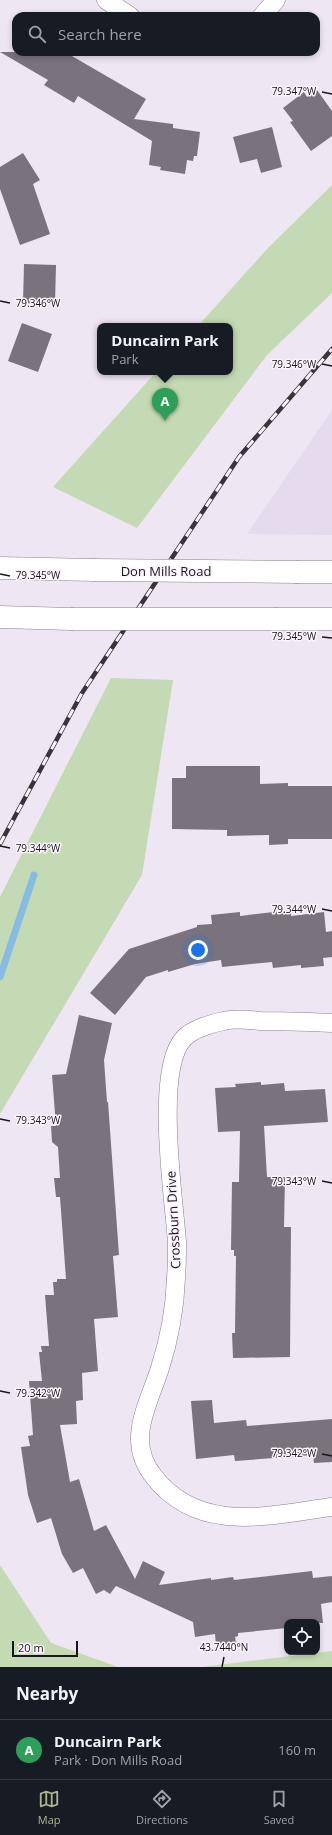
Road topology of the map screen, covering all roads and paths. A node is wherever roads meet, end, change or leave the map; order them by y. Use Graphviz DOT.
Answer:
graph roads {
  1 [pos="106,0"];
  2 [pos="276,0"];
  3 [pos="124,12"];
  4 [pos="266,12"];
  5 [pos="0,568"];
  6 [pos="332,572"];
  7 [pos="0,618"];
  8 [pos="332,619"];
  9 [pos="332,1023"];
  10 [pos="332,1507"];
  1 -- 3 [label="street"];
  2 -- 4 [label="street"];
  5 -- 6 [label="main road, Don Mills Road, bridge"];
  7 -- 8 [label="main road, bridge"];
  9 -- 10 [label="street, Crossburn Drive"];
}
